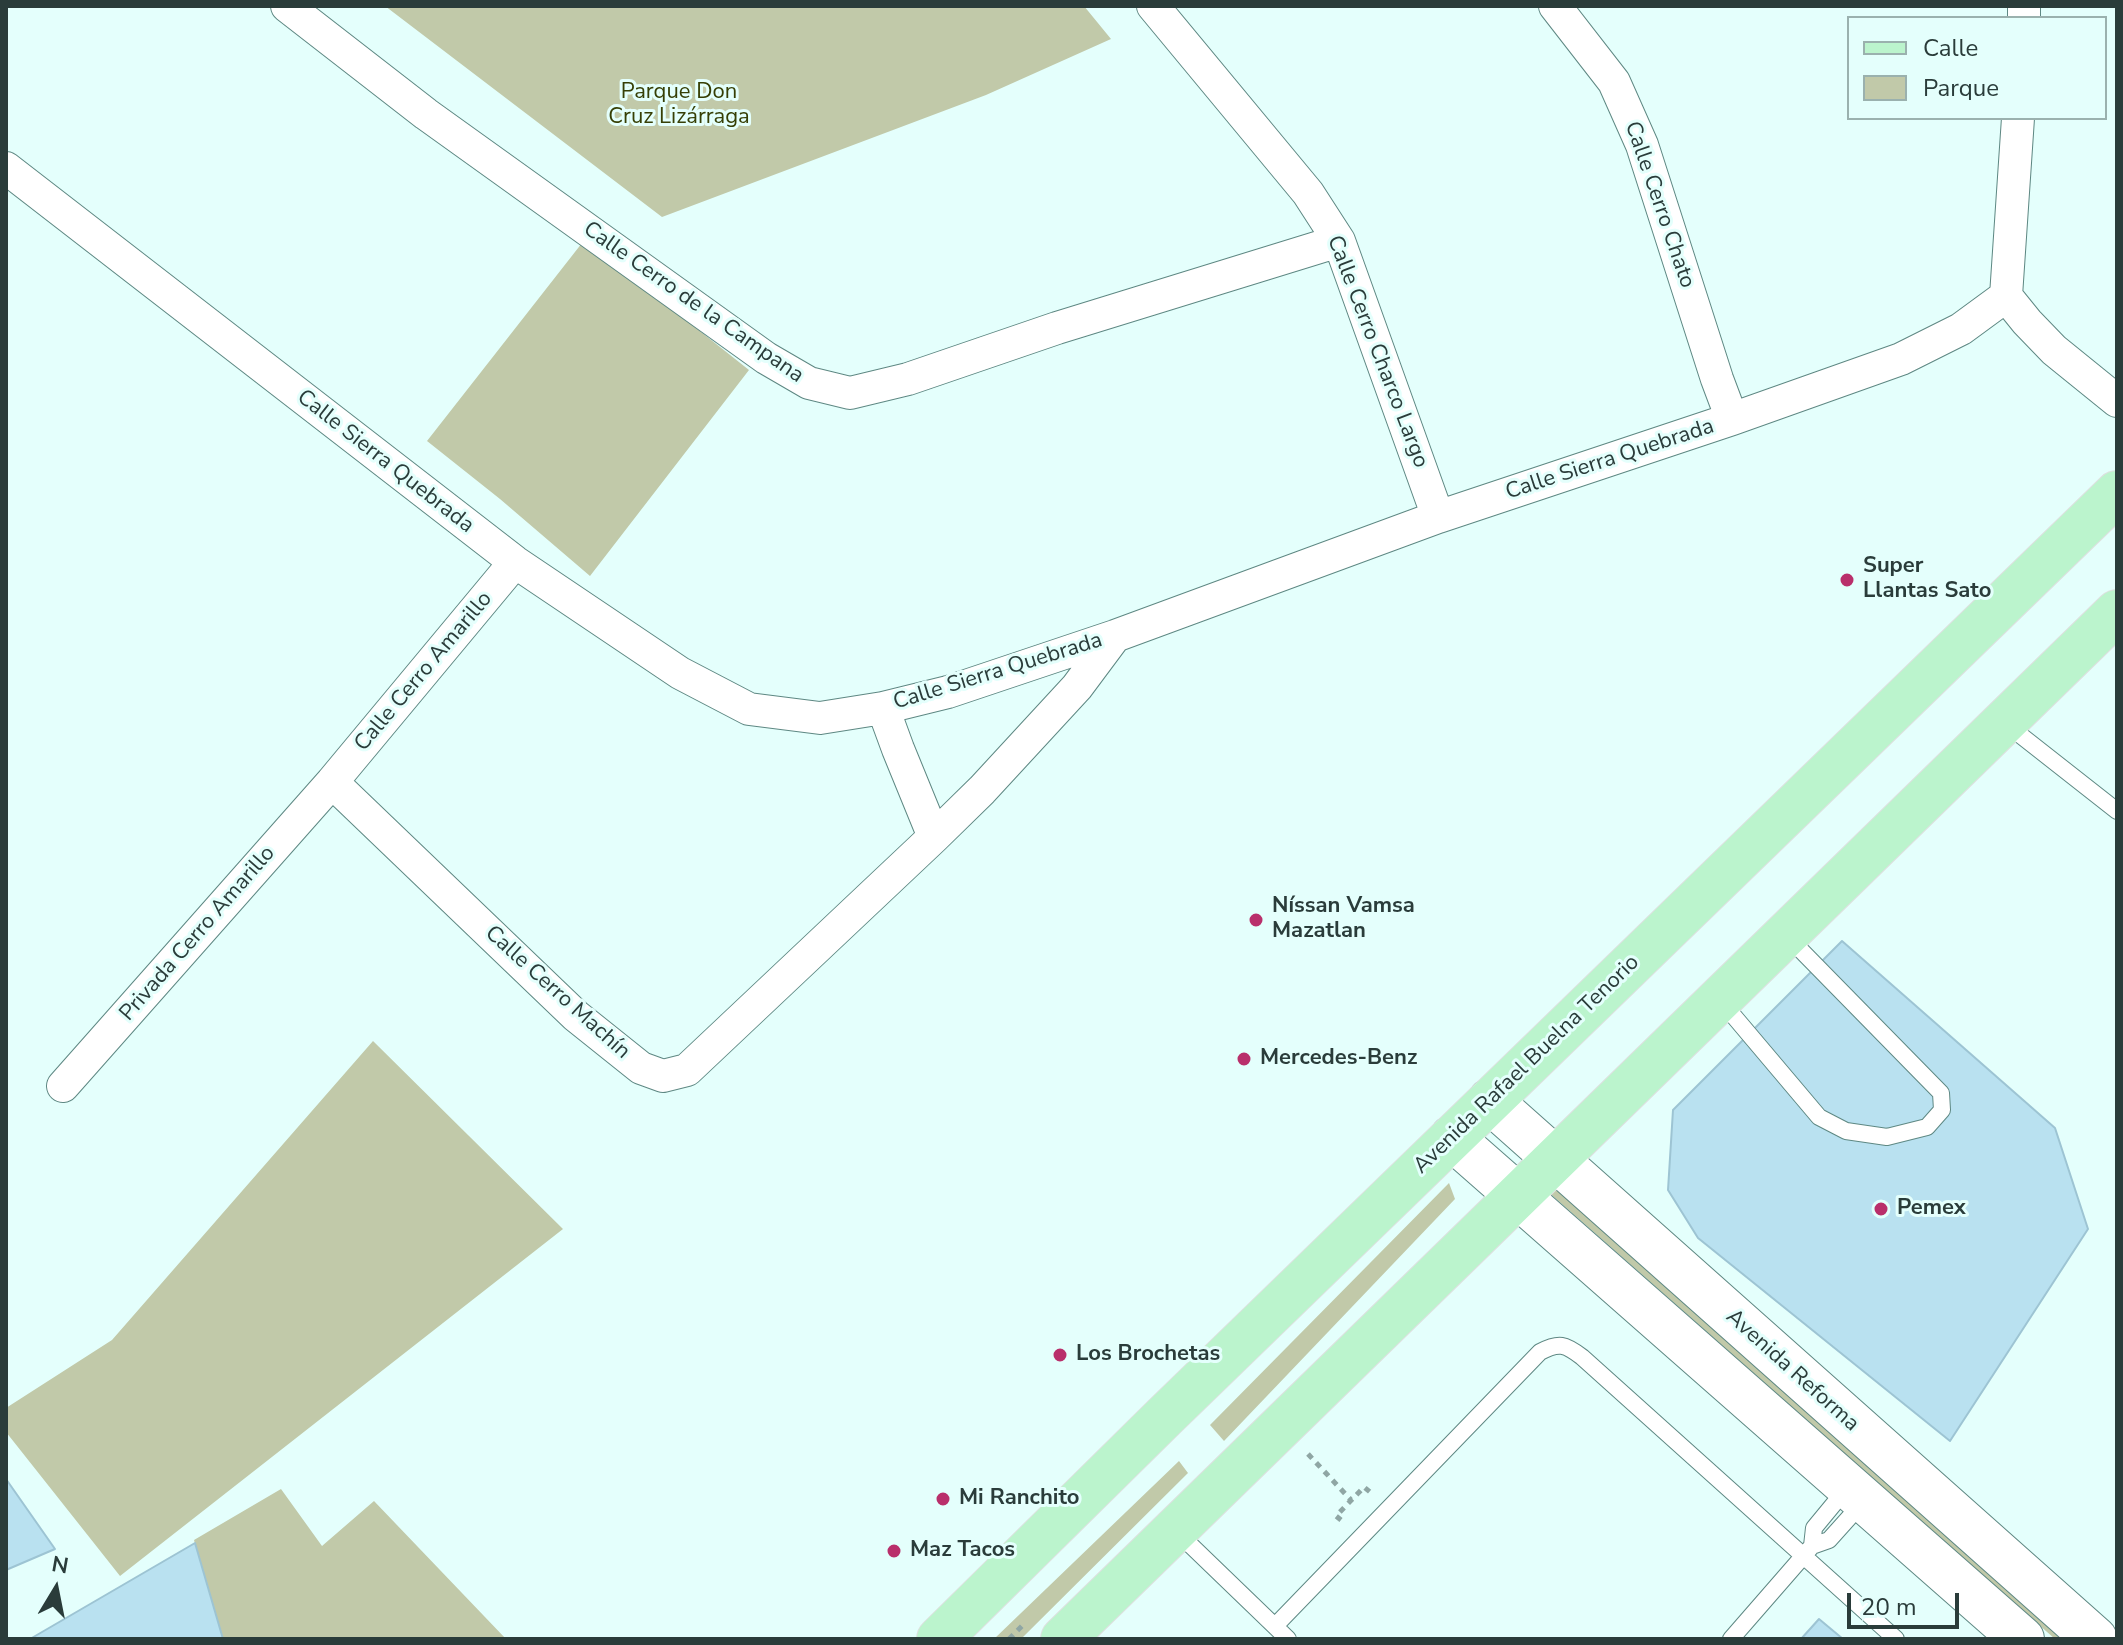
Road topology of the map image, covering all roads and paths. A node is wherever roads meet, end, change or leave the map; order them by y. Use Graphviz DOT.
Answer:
graph roads {
  1 [pos="287,6"];
  2 [pos="1153,6"];
  3 [pos="1555,6"];
  4 [pos="2018,120"];
  5 [pos="6,168"];
  6 [pos="1339,241"];
  7 [pos="2006,296"];
  8 [pos="2117,401"];
  9 [pos="1732,419"];
  10 [pos="2117,493"];
  11 [pos="1438,517"];
  12 [pos="515,562"];
  13 [pos="2117,612"];
  14 [pos="1115,636"];
  15 [pos="883,708"];
  16 [pos="2004,722"];
  17 [pos="332,782"];
  18 [pos="2117,811"];
  19 [pos="934,837"];
  20 [pos="1786,935"];
  21 [pos="1720,999"];
  22 [pos="63,1086"];
  23 [pos="1490,1101"];
  24 [pos="1452,1138"];
  25 [pos="1555,1160"];
  26 [pos="1518,1197"];
  27 [pos="1283,1426"];
  28 [pos="1856,1494"];
  29 [pos="1351,1500"];
  30 [pos="1175,1530"];
  31 [pos="1808,1551"];
  32 [pos="1275,1626"];
  33 [pos="939,1639"];
  34 [pos="1063,1639"];
  35 [pos="1288,1639"];
  36 [pos="1731,1639"];
  37 [pos="1896,1639"];
  38 [pos="2022,1639"];
  39 [pos="2095,1639"];
  1 -- 6 [label="street, Calle Cerro de la Campana"];
  2 -- 6 [label="street, Calle Cerro Charco Largo"];
  3 -- 9 [label="street, Calle Cerro Chato"];
  4 -- 7 [label="street"];
  5 -- 12 [label="street, Calle Sierra Quebrada"];
  6 -- 11 [label="street, Calle Cerro Charco Largo"];
  7 -- 8 [label="street"];
  7 -- 9 [label="street, Calle Sierra Quebrada"];
  9 -- 11 [label="street, Calle Sierra Quebrada"];
  10 -- 23 [label="main road, Avenida Rafael Buelna Tenorio"];
  11 -- 14 [label="street, Calle Sierra Quebrada"];
  12 -- 15 [label="street, Calle Sierra Quebrada"];
  12 -- 17 [label="street, Calle Cerro Amarillo"];
  13 -- 16 [label="main road"];
  14 -- 15 [label="street, Calle Sierra Quebrada"];
  14 -- 19 [label="street, Calle Cerro Machín"];
  15 -- 19 [label="street"];
  16 -- 18 [label="lane"];
  16 -- 20 [label="main road"];
  17 -- 19 [label="street, Calle Cerro Machín"];
  17 -- 22 [label="street, Privada Cerro Amarillo"];
  20 -- 21 [label="main road"];
  20 -- 21 [label="lane"];
  21 -- 25 [label="main road"];
  23 -- 24 [label="main road, Avenida Rafael Buelna Tenorio"];
  23 -- 25 [label="main road, Avenida Reforma"];
  24 -- 26 [label="main road"];
  24 -- 33 [label="main road, Avenida Rafael Buelna Tenorio"];
  25 -- 26 [label="main road"];
  25 -- 39 [label="main road, Avenida Reforma"];
  26 -- 27 [label="main road"];
  26 -- 28 [label="main road"];
  27 -- 29 [label="path"];
  27 -- 30 [label="main road"];
  28 -- 31 [label="lane"];
  28 -- 38 [label="main road"];
  30 -- 32 [label="lane"];
  30 -- 34 [label="main road"];
  31 -- 32 [label="lane"];
  31 -- 36 [label="lane"];
  31 -- 37 [label="lane"];
  32 -- 35 [label="lane"];
}
